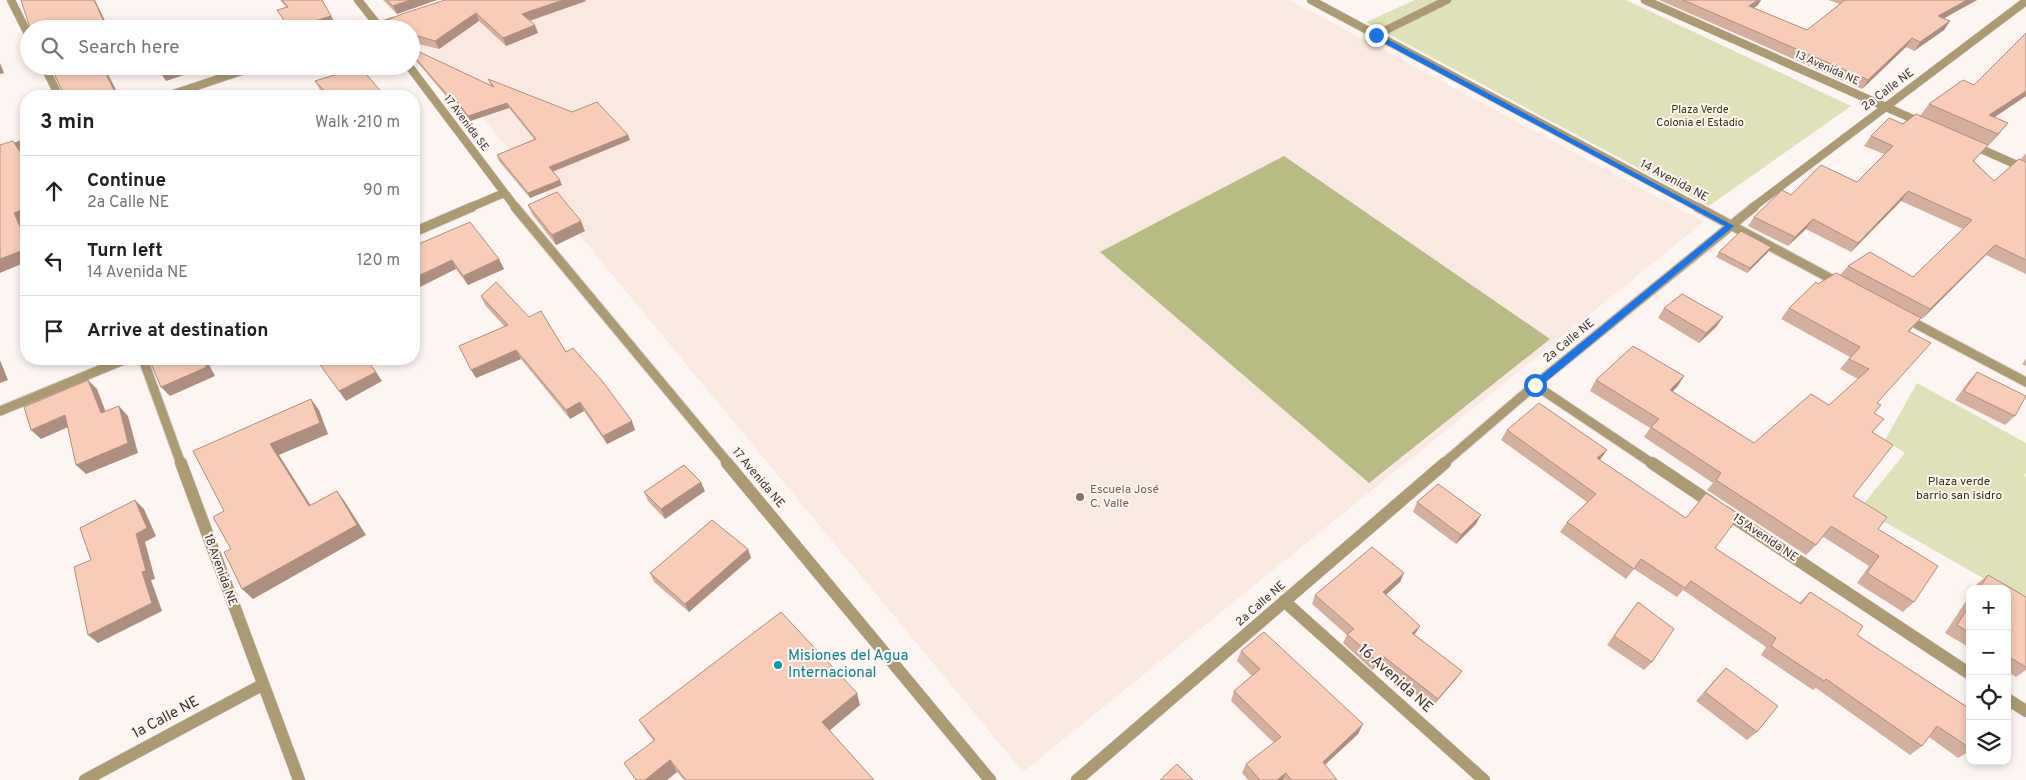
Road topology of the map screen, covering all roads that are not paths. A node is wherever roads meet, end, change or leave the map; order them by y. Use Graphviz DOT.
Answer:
graph roads {
  1 [pos="11,0"];
  2 [pos="358,0"];
  3 [pos="1311,0"];
  4 [pos="1447,0"];
  5 [pos="1645,0"];
  6 [pos="2026,0"];
  7 [pos="404,17"];
  8 [pos="21,20"];
  9 [pos="374,20"];
  10 [pos="397,20"];
  11 [pos="1376,35"];
  12 [pos="48,75"];
  13 [pos="230,75"];
  14 [pos="416,75"];
  15 [pos="55,90"];
  16 [pos="185,90"];
  17 [pos="1886,107"];
  18 [pos="1930,126"];
  19 [pos="1965,142"];
  20 [pos="20,145"];
  21 [pos="0,152"];
  22 [pos="2026,169"];
  23 [pos="504,193"];
  24 [pos="1730,226"];
  25 [pos="420,229"];
  26 [pos="1852,290"];
  27 [pos="1896,313"];
  28 [pos="111,365"];
  29 [pos="144,365"];
  30 [pos="2026,382"];
  31 [pos="1535,385"];
  32 [pos="0,411"];
  33 [pos="1284,601"];
  34 [pos="1966,671"];
  35 [pos="262,685"];
  36 [pos="2011,702"];
  37 [pos="2026,712"];
  38 [pos="85,780"];
  39 [pos="299,780"];
  40 [pos="990,780"];
  41 [pos="1077,780"];
  42 [pos="1484,780"];
  1 -- 8 [label="street"];
  2 -- 9 [label="street"];
  3 -- 11 [label="street, 14 Avenida NE"];
  4 -- 11 [label="street"];
  5 -- 17 [label="street, 13 Avenida NE"];
  6 -- 17 [label="street, 2a Calle NE"];
  7 -- 10 [label="street"];
  11 -- 24 [label="street, 14 Avenida NE"];
  12 -- 15 [label="street"];
  13 -- 16 [label="street"];
  14 -- 23 [label="street, 17 Avenida SE"];
  17 -- 18 [label="street, 13 Avenida NE"];
  17 -- 24 [label="street, 2a Calle NE"];
  19 -- 22 [label="street"];
  20 -- 21 [label="street"];
  23 -- 25 [label="street"];
  23 -- 40 [label="street, 17 Avenida NE"];
  24 -- 26 [label="street, 14 Avenida NE"];
  24 -- 31 [label="street, 2a Calle NE"];
  27 -- 30 [label="street"];
  28 -- 32 [label="street"];
  29 -- 35 [label="street, 18 Avenida NE"];
  31 -- 33 [label="street, 2a Calle NE"];
  31 -- 34 [label="street, 15 Avenida NE"];
  33 -- 41 [label="street, 2a Calle NE"];
  33 -- 42 [label="street, 16 Avenida NE"];
  35 -- 38 [label="street, 1a Calle NE"];
  35 -- 39 [label="street, 18 Avenida NE"];
  36 -- 37 [label="street"];
}
